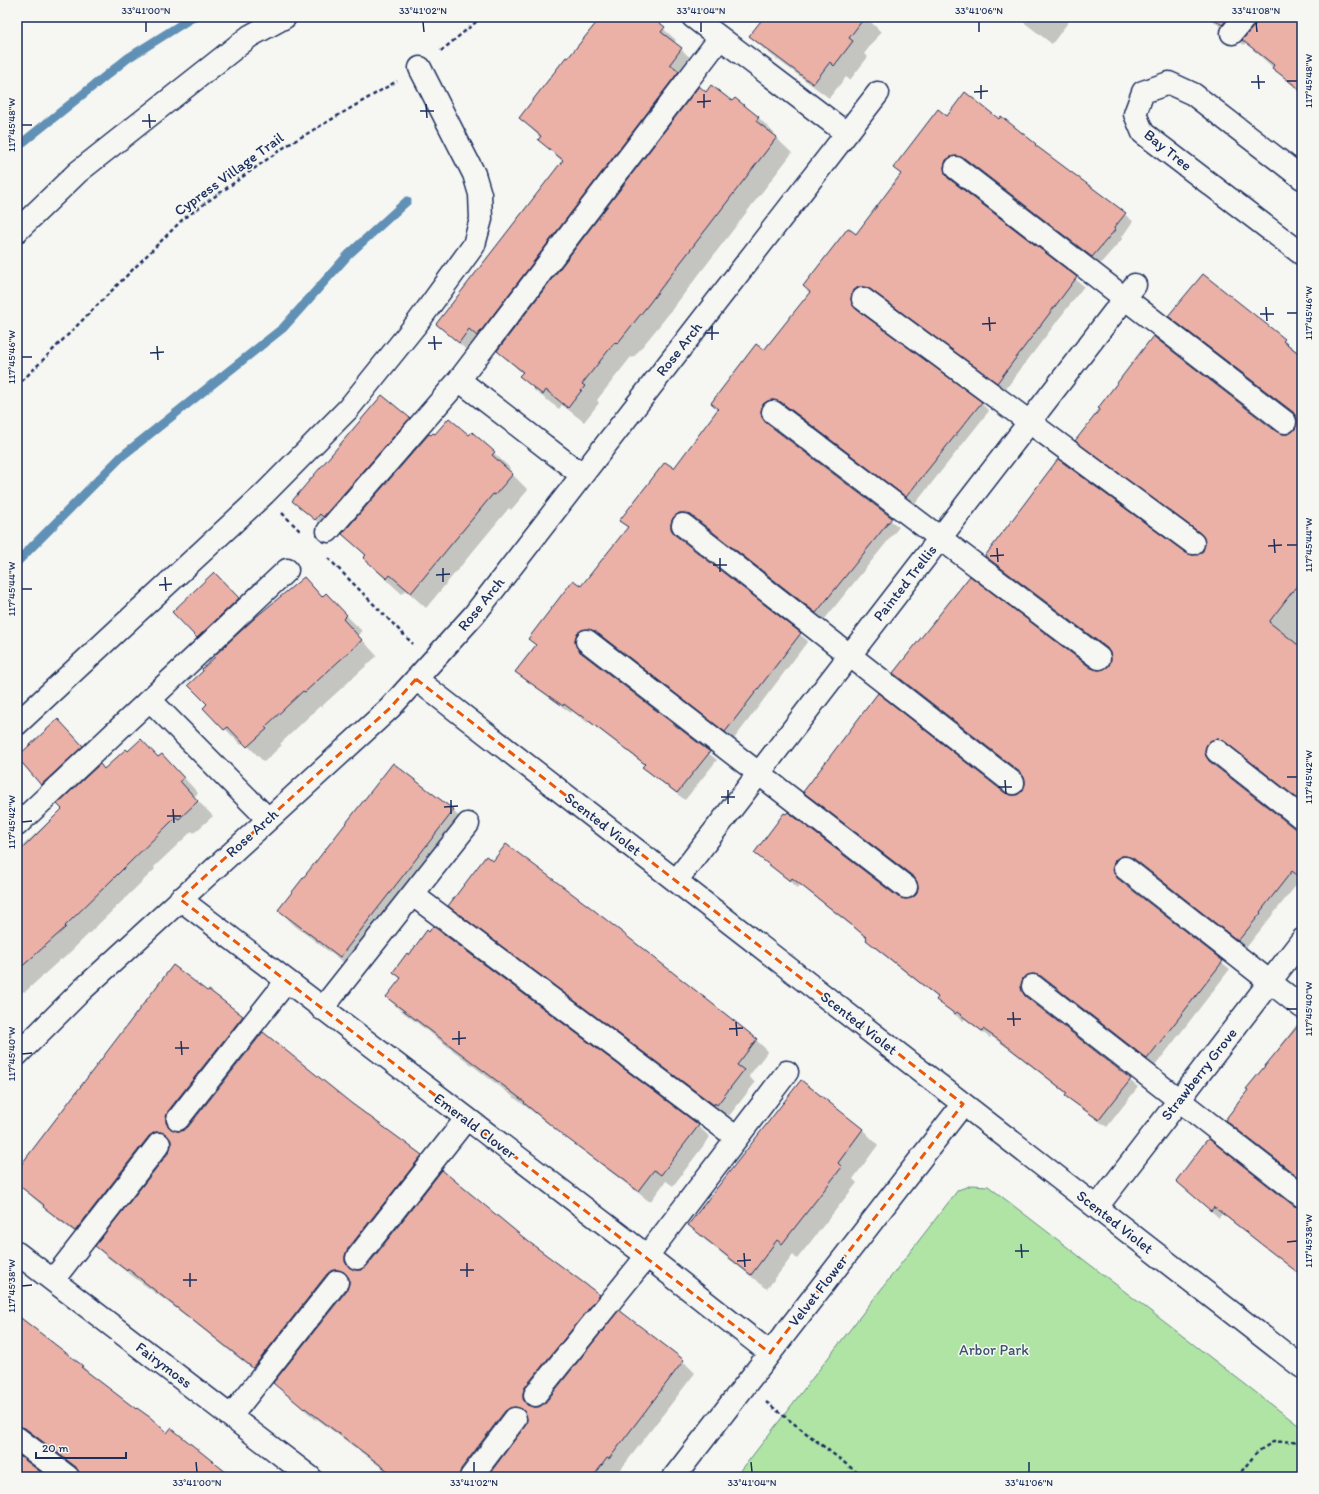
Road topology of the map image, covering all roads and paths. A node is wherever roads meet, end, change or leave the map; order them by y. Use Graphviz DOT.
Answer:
graph roads {
  1 [pos="285,17"];
  2 [pos="482,17"];
  3 [pos="693,17"];
  4 [pos="720,38"];
  5 [pos="420,68"];
  6 [pos="878,93"];
  7 [pos="846,133"];
  8 [pos="956,168"];
  9 [pos="1302,178"];
  10 [pos="17,230"];
  11 [pos="1302,254"];
  12 [pos="1130,292"];
  13 [pos="862,300"];
  14 [pos="458,380"];
  15 [pos="17,386"];
  16 [pos="774,412"];
  17 [pos="1029,422"];
  18 [pos="1285,422"];
  19 [pos="582,475"];
  20 [pos="264,494"];
  21 [pos="684,525"];
  22 [pos="328,531"];
  23 [pos="306,536"];
  24 [pos="940,537"];
  25 [pos="1193,543"];
  26 [pos="327,558"];
  27 [pos="287,570"];
  28 [pos="587,641"];
  29 [pos="850,655"];
  30 [pos="1099,658"];
  31 [pos="431,662"];
  32 [pos="416,679"];
  33 [pos="150,700"];
  34 [pos="17,724"];
  35 [pos="1217,751"];
  36 [pos="759,774"];
  37 [pos="1013,783"];
  38 [pos="1302,818"];
  39 [pos="268,819"];
  40 [pos="17,824"];
  41 [pos="468,824"];
  42 [pos="1125,868"];
  43 [pos="676,881"];
  44 [pos="906,887"];
  45 [pos="413,895"];
  46 [pos="180,899"];
  47 [pos="1302,940"];
  48 [pos="286,982"];
  49 [pos="1270,982"];
  50 [pos="1033,986"];
  51 [pos="1302,1007"];
  52 [pos="322,1009"];
  53 [pos="17,1055"];
  54 [pos="787,1072"];
  55 [pos="1179,1101"];
  56 [pos="963,1104"];
  57 [pos="178,1119"];
  58 [pos="466,1119"];
  59 [pos="737,1138"];
  60 [pos="159,1144"];
  61 [pos="1302,1196"];
  62 [pos="1097,1208"];
  63 [pos="18,1255"];
  64 [pos="646,1256"];
  65 [pos="357,1258"];
  66 [pos="53,1280"];
  67 [pos="337,1282"];
  68 [pos="770,1352"];
  69 [pos="1302,1367"];
  70 [pos="745,1386"];
  71 [pos="535,1395"];
  72 [pos="231,1416"];
  73 [pos="515,1419"];
  74 [pos="17,1438"];
  75 [pos="1302,1441"];
  76 [pos="68,1477"];
  77 [pos="310,1477"];
  78 [pos="471,1477"];
  79 [pos="674,1477"];
  80 [pos="863,1477"];
  81 [pos="1237,1477"];
  1 -- 10 [label="street"];
  2 -- 5 [label="path, Cypress Village Trail"];
  3 -- 4 [label="street"];
  4 -- 7 [label="street"];
  4 -- 14 [label="street"];
  5 -- 15 [label="path, Cypress Village Trail"];
  5 -- 20 [label="street"];
  6 -- 7 [label="street, Rose Arch"];
  7 -- 19 [label="street, Rose Arch"];
  8 -- 12 [label="street"];
  9 -- 11 [label="street, Bay Tree"];
  12 -- 17 [label="street, Painted Trellis"];
  12 -- 18 [label="street"];
  13 -- 17 [label="street"];
  14 -- 19 [label="street"];
  14 -- 22 [label="street"];
  16 -- 24 [label="street"];
  17 -- 24 [label="street, Painted Trellis"];
  17 -- 25 [label="street"];
  19 -- 31 [label="street, Rose Arch"];
  20 -- 23 [label="path"];
  20 -- 34 [label="street"];
  21 -- 29 [label="street"];
  24 -- 29 [label="street, Painted Trellis"];
  24 -- 30 [label="street"];
  26 -- 31 [label="path"];
  27 -- 33 [label="street"];
  28 -- 36 [label="street"];
  29 -- 36 [label="street, Painted Trellis"];
  29 -- 37 [label="street"];
  31 -- 32 [label="street, Rose Arch"];
  32 -- 39 [label="street, Rose Arch"];
  32 -- 43 [label="street, Scented Violet"];
  33 -- 39 [label="street"];
  33 -- 40 [label="street"];
  35 -- 38 [label="street"];
  36 -- 43 [label="street, Painted Trellis"];
  36 -- 44 [label="street"];
  39 -- 46 [label="street, Rose Arch"];
  41 -- 45 [label="street"];
  42 -- 49 [label="street"];
  43 -- 56 [label="street, Scented Violet"];
  45 -- 52 [label="street"];
  45 -- 59 [label="street"];
  46 -- 48 [label="street, Emerald Clover"];
  46 -- 53 [label="street, Rose Arch"];
  47 -- 49 [label="street, Strawberry Grove"];
  48 -- 52 [label="street, Emerald Clover"];
  48 -- 57 [label="street"];
  49 -- 51 [label="street"];
  49 -- 55 [label="street, Strawberry Grove"];
  50 -- 55 [label="street"];
  52 -- 58 [label="street, Emerald Clover"];
  54 -- 59 [label="street"];
  55 -- 61 [label="street"];
  55 -- 62 [label="street, Strawberry Grove"];
  56 -- 62 [label="street, Scented Violet"];
  56 -- 68 [label="street, Velvet Flower"];
  58 -- 64 [label="street, Emerald Clover"];
  58 -- 65 [label="street"];
  59 -- 64 [label="street"];
  60 -- 66 [label="street"];
  62 -- 69 [label="street, Scented Violet"];
  63 -- 66 [label="street, Fairymoss"];
  64 -- 68 [label="street, Emerald Clover"];
  64 -- 71 [label="street"];
  66 -- 72 [label="street, Fairymoss"];
  67 -- 72 [label="street"];
  68 -- 70 [label="street, Velvet Flower"];
  70 -- 79 [label="street, Velvet Flower"];
  70 -- 80 [label="path"];
  72 -- 77 [label="street, Fairymoss"];
  73 -- 78 [label="street"];
  74 -- 76 [label="street"];
  75 -- 81 [label="path"];
}
